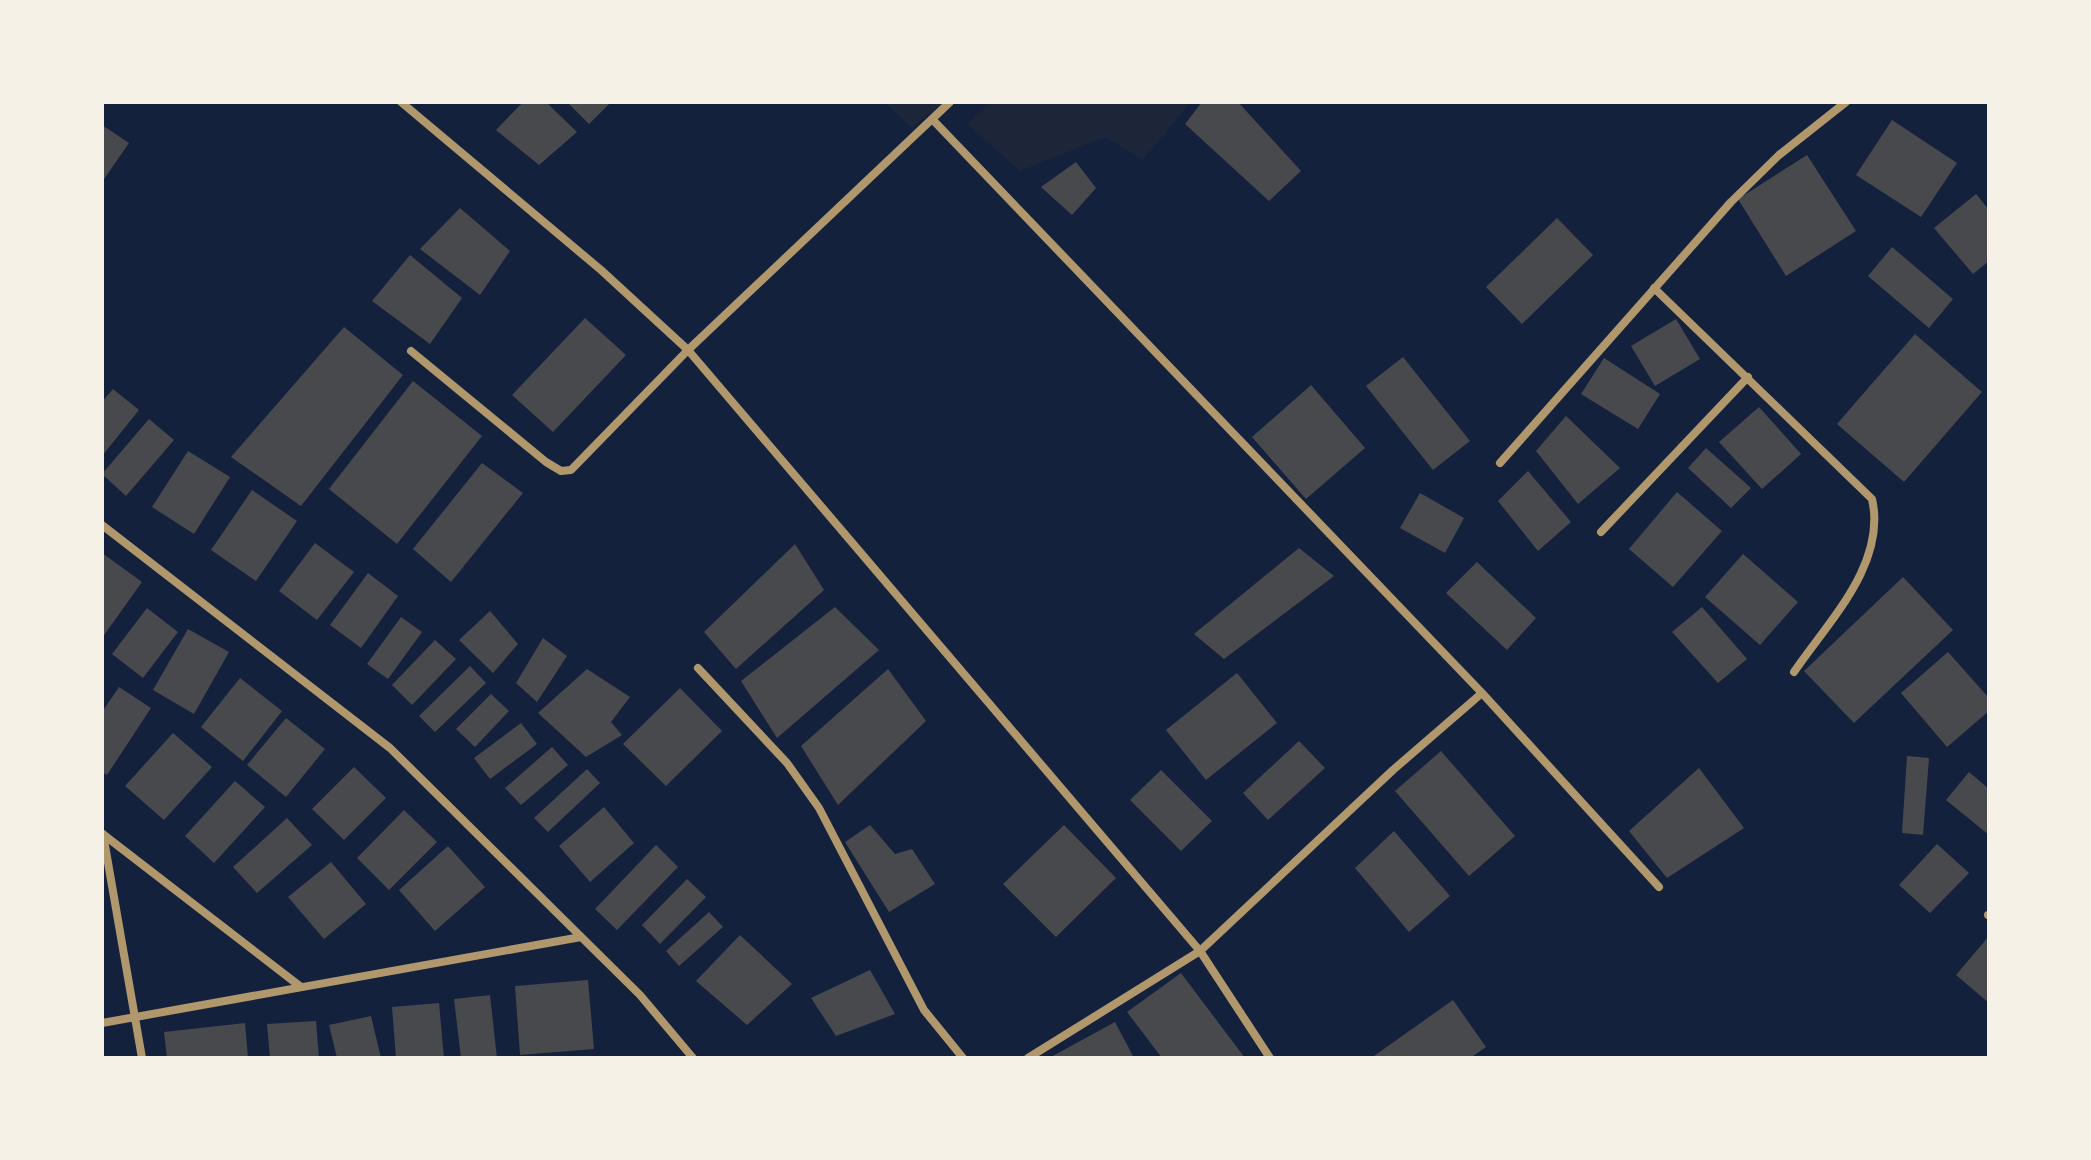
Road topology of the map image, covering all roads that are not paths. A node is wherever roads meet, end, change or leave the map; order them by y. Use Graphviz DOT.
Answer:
graph roads {
  1 [pos="401,102"];
  2 [pos="950,102"];
  3 [pos="1846,102"];
  4 [pos="932,119"];
  5 [pos="1654,288"];
  6 [pos="688,350"];
  7 [pos="411,351"];
  8 [pos="1748,377"];
  9 [pos="1500,463"];
  10 [pos="102,525"];
  11 [pos="1601,532"];
  12 [pos="698,668"];
  13 [pos="1794,672"];
  14 [pos="1482,693"];
  15 [pos="103,834"];
  16 [pos="1659,887"];
  17 [pos="581,937"];
  18 [pos="1200,951"];
  19 [pos="301,987"];
  20 [pos="136,1016"];
  21 [pos="102,1023"];
  22 [pos="142,1058"];
  23 [pos="693,1058"];
  24 [pos="963,1058"];
  25 [pos="1028,1058"];
  26 [pos="1270,1058"];
  1 -- 6 [label="street"];
  2 -- 4 [label="street"];
  3 -- 5 [label="street"];
  4 -- 6 [label="street"];
  4 -- 14 [label="street"];
  5 -- 8 [label="street"];
  5 -- 9 [label="street"];
  6 -- 7 [label="street"];
  6 -- 18 [label="street"];
  8 -- 11 [label="street"];
  8 -- 13 [label="street"];
  10 -- 17 [label="street"];
  12 -- 24 [label="street"];
  14 -- 16 [label="street"];
  14 -- 18 [label="street"];
  15 -- 19 [label="street"];
  15 -- 20 [label="street"];
  17 -- 19 [label="street"];
  17 -- 23 [label="street"];
  18 -- 25 [label="street"];
  18 -- 26 [label="street"];
  19 -- 20 [label="street"];
  20 -- 21 [label="street"];
  20 -- 22 [label="street"];
}
